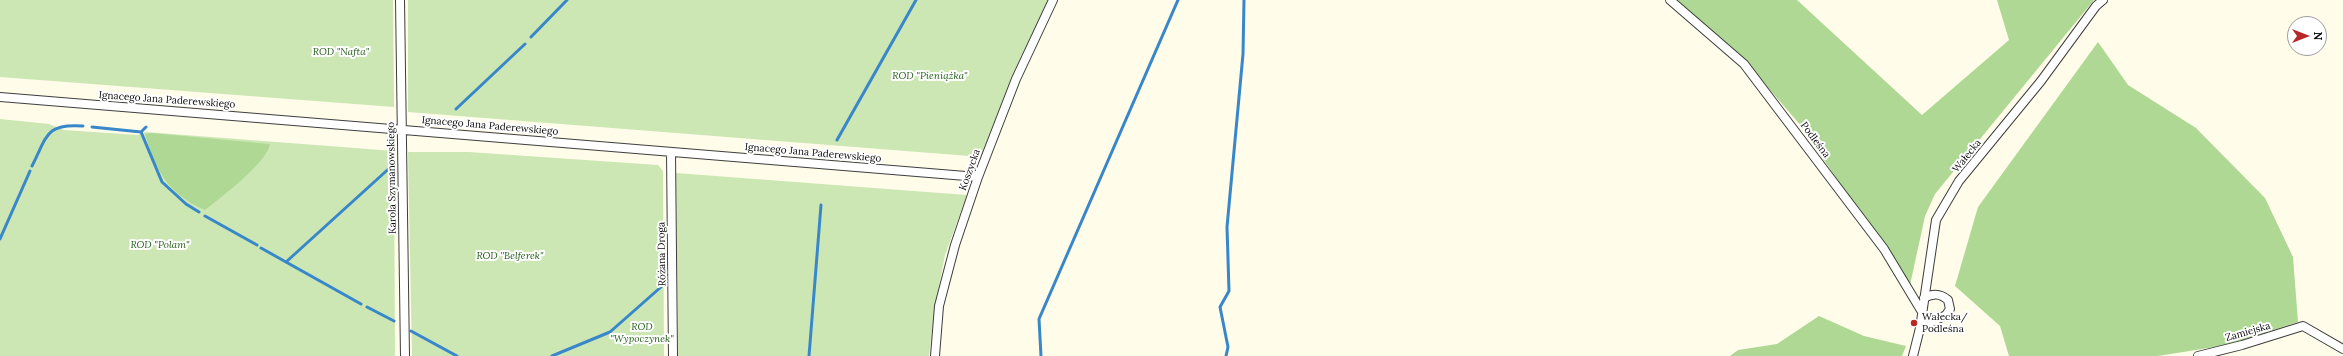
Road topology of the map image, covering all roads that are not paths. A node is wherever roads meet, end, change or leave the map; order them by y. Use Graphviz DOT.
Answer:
graph roads {
  1 [pos="400,0"];
  2 [pos="1053,0"];
  3 [pos="1670,0"];
  4 [pos="2103,0"];
  5 [pos="0,97"];
  6 [pos="401,129"];
  7 [pos="671,152"];
  8 [pos="978,177"];
  9 [pos="1924,298"];
  10 [pos="1922,312"];
  11 [pos="1920,328"];
  12 [pos="2343,349"];
  13 [pos="405,356"];
  14 [pos="673,356"];
  15 [pos="935,356"];
  16 [pos="1913,356"];
  17 [pos="2198,356"];
  1 -- 6 [label="street, Karola Szymanowskiego"];
  2 -- 8 [label="street, Koszycka"];
  3 -- 10 [label="street, Podleśna"];
  4 -- 9 [label="street, Wałecka"];
  5 -- 6 [label="street, Ignacego Jana Paderewskiego"];
  6 -- 7 [label="street, Ignacego Jana Paderewskiego"];
  6 -- 13 [label="street, Karola Szymanowskiego"];
  7 -- 8 [label="street, Ignacego Jana Paderewskiego"];
  7 -- 14 [label="street, Różana Droga"];
  8 -- 15 [label="street, Koszycka"];
  9 -- 10 [label="street, Wałecka"];
  9 -- 11 [label="street"];
  10 -- 11 [label="street, Wałecka"];
  11 -- 16 [label="street, Wałecka"];
  12 -- 17 [label="street, Zamiejska"];
}
